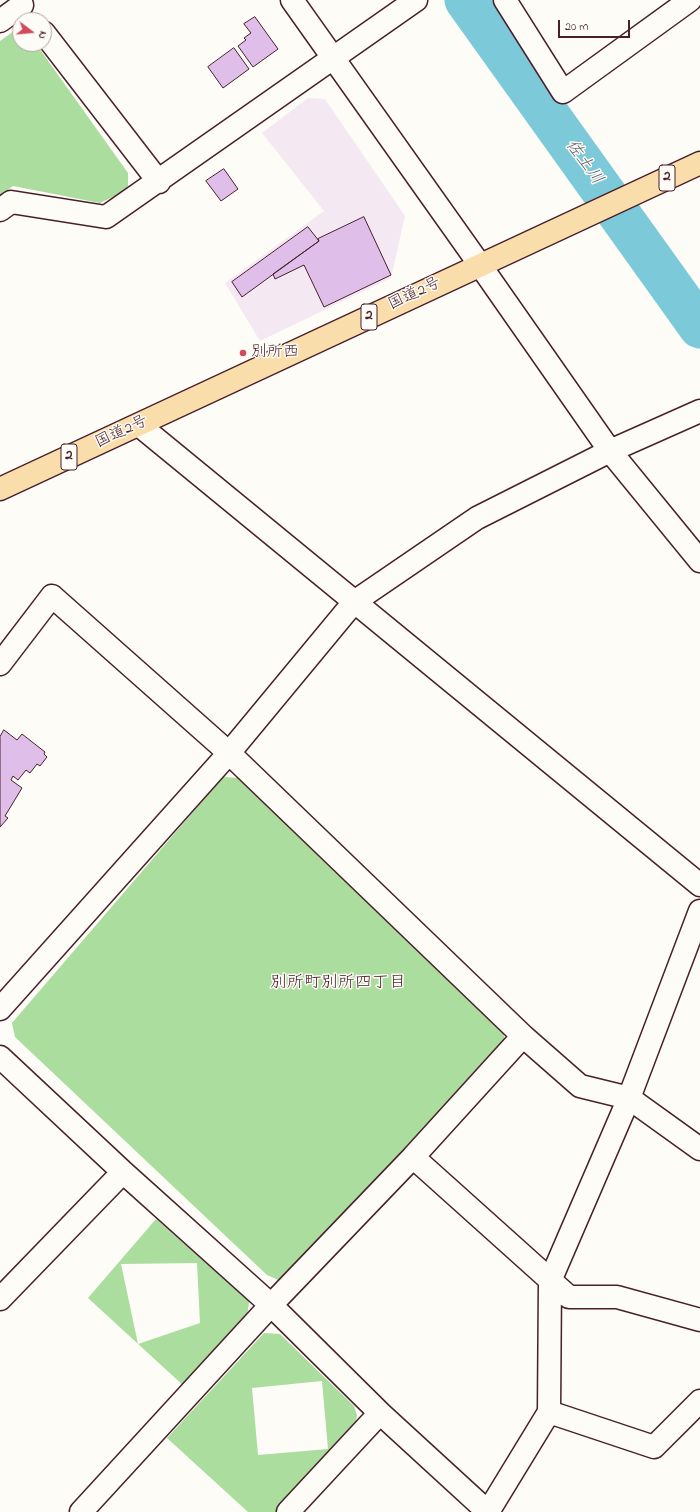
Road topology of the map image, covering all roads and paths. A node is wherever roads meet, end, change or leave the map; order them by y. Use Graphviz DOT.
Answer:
graph roads {
  1 [pos="292,0"];
  2 [pos="416,0"];
  3 [pos="505,0"];
  4 [pos="690,0"];
  5 [pos="25,8"];
  6 [pos="0,21"];
  7 [pos="52,43"];
  8 [pos="333,57"];
  9 [pos="700,163"];
  10 [pos="158,182"];
  11 [pos="0,210"];
  12 [pos="480,265"];
  13 [pos="700,412"];
  14 [pos="138,425"];
  15 [pos="610,451"];
  16 [pos="0,489"];
  17 [pos="700,560"];
  18 [pos="354,602"];
  19 [pos="0,664"];
  20 [pos="229,753"];
  21 [pos="700,885"];
  22 [pos="700,912"];
  23 [pos="0,1009"];
  24 [pos="523,1036"];
  25 [pos="0,1057"];
  26 [pos="629,1098"];
  27 [pos="700,1149"];
  28 [pos="413,1157"];
  29 [pos="123,1172"];
  30 [pos="550,1281"];
  31 [pos="0,1299"];
  32 [pos="271,1305"];
  33 [pos="700,1320"];
  34 [pos="700,1401"];
  35 [pos="549,1412"];
  36 [pos="380,1413"];
  37 [pos="81,1512"];
  38 [pos="288,1512"];
  39 [pos="488,1512"];
  1 -- 8 [label="street"];
  2 -- 8 [label="street"];
  3 -- 4 [label="street"];
  5 -- 6 [label="street"];
  7 -- 10 [label="street"];
  8 -- 10 [label="street"];
  8 -- 12 [label="street"];
  9 -- 12 [label="highway, 国道2号 / 2"];
  10 -- 11 [label="street"];
  12 -- 14 [label="highway, 国道2号 / 2"];
  12 -- 15 [label="street"];
  13 -- 15 [label="street"];
  14 -- 16 [label="highway, 国道2号 / 2"];
  14 -- 18 [label="street"];
  15 -- 17 [label="street"];
  15 -- 18 [label="street"];
  18 -- 20 [label="street"];
  18 -- 21 [label="street"];
  19 -- 20 [label="street"];
  20 -- 23 [label="street"];
  20 -- 24 [label="street"];
  22 -- 26 [label="street"];
  24 -- 26 [label="street"];
  24 -- 28 [label="street"];
  25 -- 29 [label="street"];
  26 -- 27 [label="street"];
  26 -- 30 [label="street"];
  28 -- 30 [label="street"];
  28 -- 32 [label="street"];
  29 -- 31 [label="street"];
  29 -- 32 [label="street"];
  30 -- 33 [label="street"];
  30 -- 35 [label="street"];
  32 -- 36 [label="street"];
  32 -- 37 [label="street"];
  34 -- 35 [label="street"];
  35 -- 39 [label="street"];
  36 -- 38 [label="street"];
  36 -- 39 [label="street"];
}
